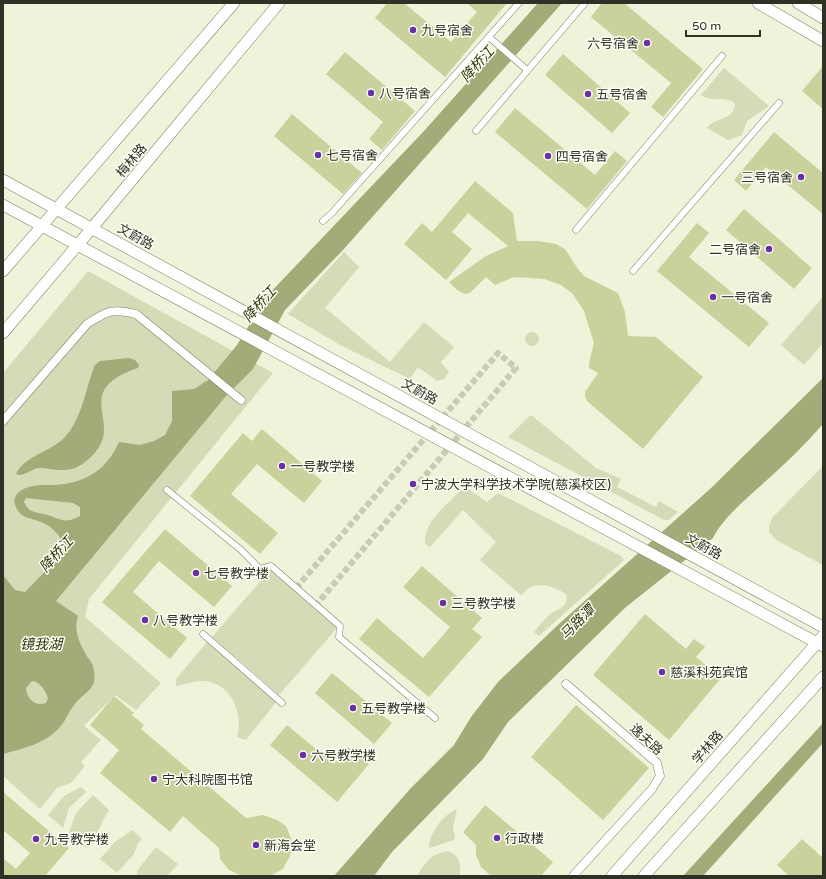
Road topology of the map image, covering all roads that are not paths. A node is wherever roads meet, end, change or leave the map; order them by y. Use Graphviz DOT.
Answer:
graph roads {
  1 [pos="234,3"];
  2 [pos="279,3"];
  3 [pos="519,3"];
  4 [pos="584,3"];
  5 [pos="758,3"];
  6 [pos="798,3"];
  7 [pos="823,18"];
  8 [pos="490,38"];
  9 [pos="823,41"];
  10 [pos="722,56"];
  11 [pos="527,70"];
  12 [pos="779,103"];
  13 [pos="476,132"];
  14 [pos="3,180"];
  15 [pos="3,205"];
  16 [pos="56,208"];
  17 [pos="323,221"];
  18 [pos="42,225"];
  19 [pos="92,228"];
  20 [pos="576,230"];
  21 [pos="78,245"];
  22 [pos="3,271"];
  23 [pos="633,272"];
  24 [pos="3,333"];
  25 [pos="240,400"];
  26 [pos="3,421"];
  27 [pos="167,490"];
  28 [pos="823,627"];
  29 [pos="203,634"];
  30 [pos="821,641"];
  31 [pos="823,677"];
  32 [pos="566,684"];
  33 [pos="282,703"];
  34 [pos="435,718"];
  35 [pos="573,876"];
  36 [pos="612,876"];
  37 [pos="644,876"];
  1 -- 16 [label="main road, 梅林路"];
  2 -- 19 [label="main road, 梅林路"];
  3 -- 8 [label="street"];
  4 -- 11 [label="street"];
  5 -- 9 [label="main road"];
  6 -- 7 [label="main road"];
  8 -- 11 [label="street"];
  8 -- 17 [label="street"];
  10 -- 20 [label="street"];
  11 -- 13 [label="street"];
  12 -- 23 [label="street"];
  14 -- 16 [label="main road, 文蔚路"];
  15 -- 18 [label="main road"];
  16 -- 18 [label="main road, 梅林路"];
  16 -- 19 [label="main road, 文蔚路"];
  18 -- 21 [label="main road"];
  18 -- 22 [label="main road, 梅林路"];
  19 -- 21 [label="main road, 梅林路"];
  19 -- 28 [label="main road, 文蔚路"];
  21 -- 24 [label="main road, 梅林路"];
  21 -- 30 [label="main road"];
  25 -- 26 [label="street"];
  27 -- 34 [label="street"];
  29 -- 33 [label="street"];
  30 -- 36 [label="main road, 学林路"];
  31 -- 37 [label="main road"];
  32 -- 35 [label="street, 逸夫路"];
}
